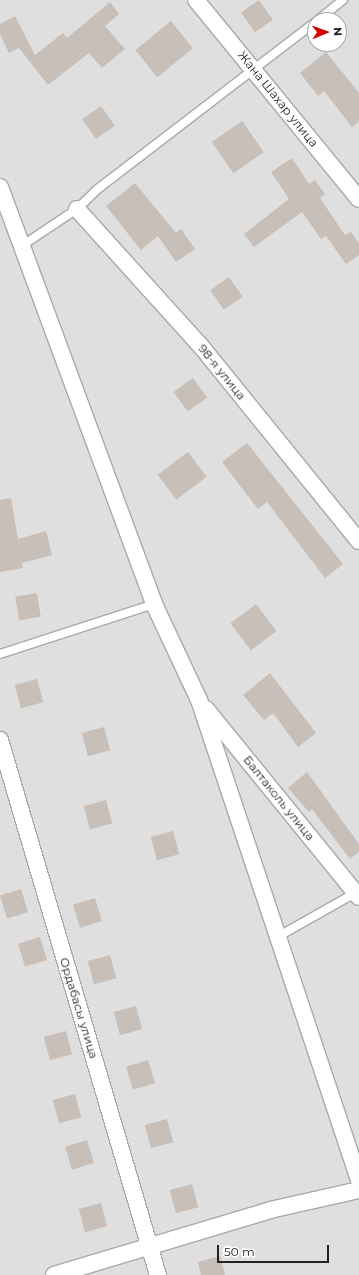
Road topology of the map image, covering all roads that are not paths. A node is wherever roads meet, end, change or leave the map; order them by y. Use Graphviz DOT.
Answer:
graph roads {
  1 [pos="196,0"];
  2 [pos="343,0"];
  3 [pos="328,12"];
  4 [pos="307,28"];
  5 [pos="254,70"];
  6 [pos="0,187"];
  7 [pos="359,199"];
  8 [pos="77,209"];
  9 [pos="23,245"];
  10 [pos="359,541"];
  11 [pos="154,604"];
  12 [pos="0,654"];
  13 [pos="199,700"];
  14 [pos="0,740"];
  15 [pos="358,893"];
  16 [pos="279,936"];
  17 [pos="359,1180"];
  18 [pos="359,1190"];
  19 [pos="151,1248"];
  20 [pos="54,1275"];
  21 [pos="158,1275"];
  1 -- 5 [label="street, Жана Шахар улица"];
  2 -- 3 [label="lane"];
  4 -- 5 [label="lane"];
  5 -- 7 [label="street, Жана Шахар улица"];
  5 -- 8 [label="lane"];
  6 -- 9 [label="street"];
  8 -- 9 [label="lane"];
  8 -- 10 [label="street, 98-я улица"];
  9 -- 11 [label="street"];
  11 -- 12 [label="lane"];
  11 -- 13 [label="street"];
  13 -- 15 [label="street, Балтаколь улица"];
  13 -- 16 [label="street"];
  14 -- 19 [label="street, Ордабасы улица"];
  15 -- 16 [label="lane"];
  16 -- 17 [label="street"];
  18 -- 19 [label="street"];
  19 -- 20 [label="street"];
  19 -- 21 [label="street, Ордабасы улица"];
}
